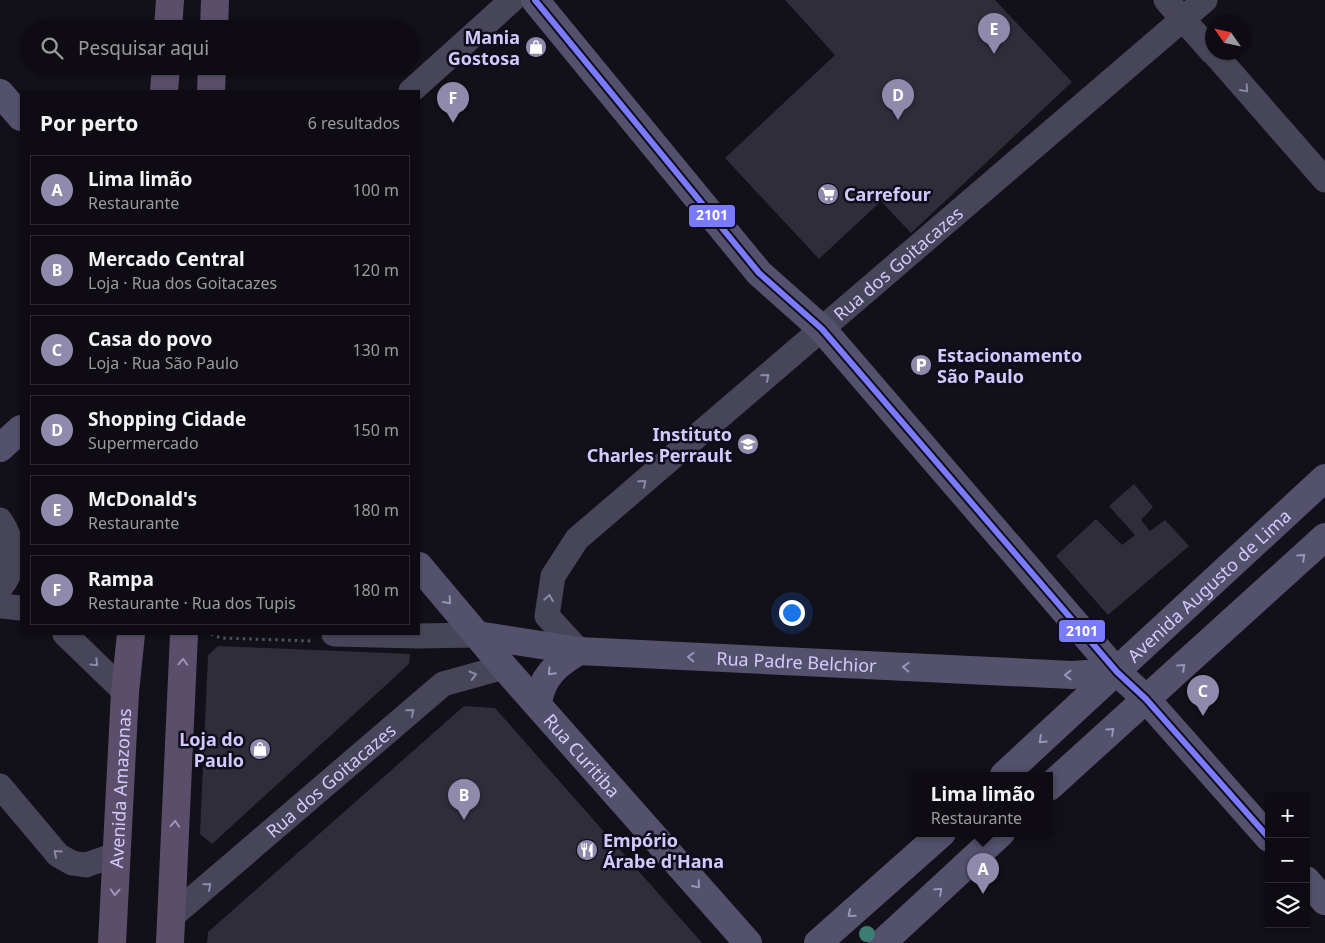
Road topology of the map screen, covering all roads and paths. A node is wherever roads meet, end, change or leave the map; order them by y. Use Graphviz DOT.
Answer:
graph roads {
  1 [pos="170,0"];
  2 [pos="215,0"];
  3 [pos="512,0"];
  4 [pos="535,0"];
  5 [pos="1166,0"];
  6 [pos="1205,0"];
  7 [pos="1183,19"];
  8 [pos="169,20"];
  9 [pos="214,20"];
  10 [pos="1205,43"];
  11 [pos="1220,60"];
  12 [pos="165,75"];
  13 [pos="212,75"];
  14 [pos="164,90"];
  15 [pos="211,90"];
  16 [pos="412,90"];
  17 [pos="0,93"];
  18 [pos="20,115"];
  19 [pos="1325,180"];
  20 [pos="822,329"];
  21 [pos="20,430"];
  22 [pos="0,448"];
  23 [pos="1325,478"];
  24 [pos="0,506"];
  25 [pos="0,520"];
  26 [pos="20,526"];
  27 [pos="1325,537"];
  28 [pos="420,567"];
  29 [pos="0,588"];
  30 [pos="0,606"];
  31 [pos="20,608"];
  32 [pos="420,626"];
  33 [pos="477,634"];
  34 [pos="66,635"];
  35 [pos="131,635"];
  36 [pos="184,635"];
  37 [pos="376,635"];
  38 [pos="579,651"];
  39 [pos="504,667"];
  40 [pos="1117,672"];
  41 [pos="125,692"];
  42 [pos="1146,699"];
  43 [pos="538,704"];
  44 [pos="1007,772"];
  45 [pos="1053,784"];
  46 [pos="0,786"];
  47 [pos="1265,833"];
  48 [pos="937,837"];
  49 [pos="997,837"];
  50 [pos="118,854"];
  51 [pos="1309,883"];
  52 [pos="1325,901"];
  53 [pos="170,930"];
  54 [pos="112,943"];
  55 [pos="748,943"];
  56 [pos="818,943"];
  57 [pos="882,943"];
  1 -- 8 [label="main road"];
  2 -- 9 [label="main road"];
  3 -- 16 [label="street"];
  4 -- 20 [label="street"];
  5 -- 7 [label="street"];
  6 -- 7 [label="street, Rua dos Goitacazes"];
  7 -- 10 [label="street"];
  7 -- 20 [label="street, Rua dos Goitacazes"];
  11 -- 19 [label="street, one-way"];
  12 -- 14 [label="main road"];
  13 -- 15 [label="main road"];
  17 -- 18 [label="street"];
  38 -- 20 [label="street, Rua dos Goitacazes, one-way"];
  20 -- 40 [label="street"];
  21 -- 22 [label="street"];
  23 -- 40 [label="street, Avenida Augusto de Lima"];
  24 -- 26 [label="street"];
  25 -- 29 [label="street"];
  42 -- 27 [label="street, one-way"];
  28 -- 33 [label="street, Rua Curitiba, one-way"];
  30 -- 31 [label="street"];
  32 -- 33 [label="street, Rua Padre Belchior"];
  33 -- 37 [label="street, Rua Padre Belchior"];
  33 -- 38 [label="street, Rua Padre Belchior"];
  33 -- 39 [label="street, Rua Curitiba"];
  34 -- 41 [label="street, one-way"];
  35 -- 41 [label="main road, Avenida Amazonas"];
  53 -- 36 [label="main road, one-way"];
  40 -- 38 [label="street, Rua Padre Belchior, one-way"];
  38 -- 43 [label="street, one-way"];
  39 -- 43 [label="street, Rua Curitiba"];
  53 -- 39 [label="street, Rua dos Goitacazes, one-way"];
  40 -- 42 [label="street"];
  40 -- 44 [label="street, Avenida Augusto de Lima, one-way"];
  41 -- 50 [label="main road, Avenida Amazonas"];
  45 -- 42 [label="street, one-way"];
  42 -- 47 [label="street"];
  43 -- 55 [label="street, Rua Curitiba, one-way"];
  50 -- 46 [label="street, one-way"];
  48 -- 56 [label="street, one-way"];
  57 -- 49 [label="street, one-way"];
  50 -- 54 [label="main road, Avenida Amazonas, one-way"];
  51 -- 52 [label="street"];
}
